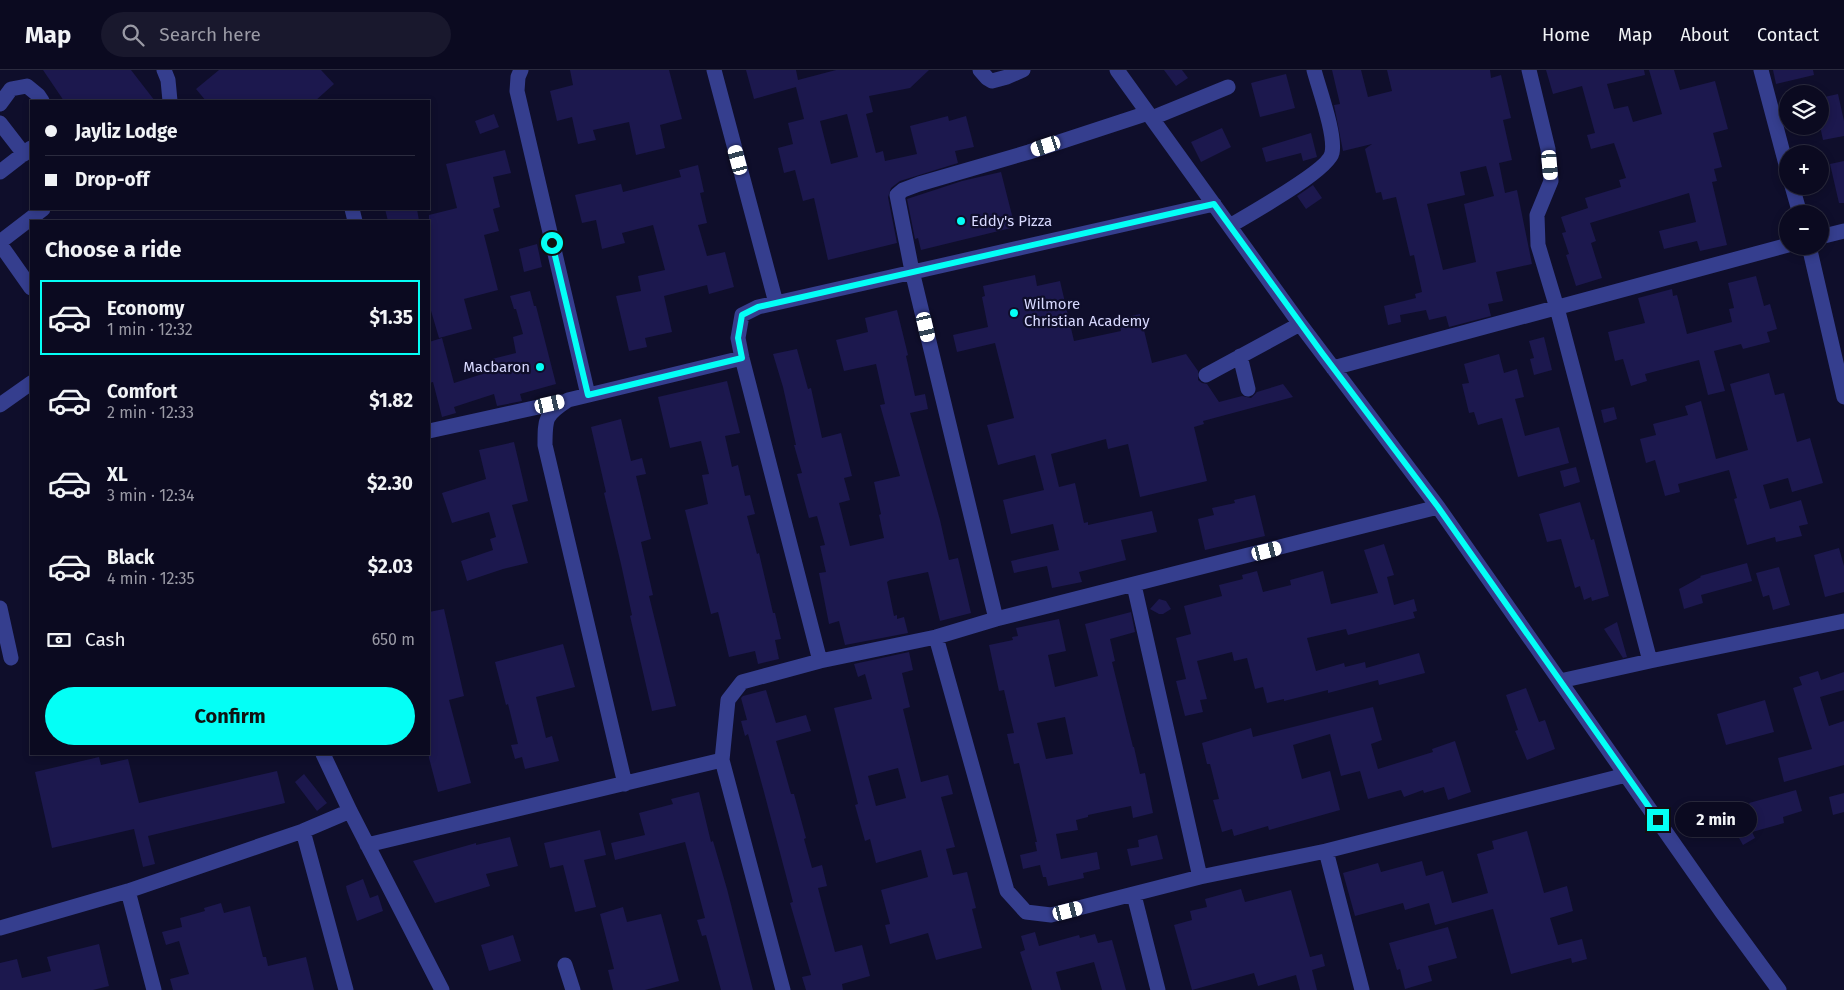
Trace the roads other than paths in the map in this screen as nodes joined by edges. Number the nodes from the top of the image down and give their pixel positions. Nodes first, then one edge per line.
1 (164, 70) edge
2 (521, 70) edge
3 (714, 70) edge
4 (980, 70) edge
5 (1023, 70) edge
6 (1117, 70) edge
7 (1314, 70) edge
8 (1529, 70) edge
9 (1761, 70) edge
10 (1228, 87) dead end
11 (41, 100) edge
12 (170, 100) edge
13 (0, 104) edge
14 (1150, 115) junction
15 (0, 123) edge
16 (1781, 145) edge
17 (28, 151) edge
18 (0, 172) edge
19 (1214, 204) junction
20 (42, 210) edge
21 (1230, 226) junction
22 (1844, 231) edge
23 (1829, 235) edge
24 (0, 243) edge
25 (1779, 248) edge
26 (1811, 255) edge
27 (912, 271) junction
28 (30, 287) edge
29 (776, 303) junction
30 (1557, 308) junction
31 (1300, 324) junction
32 (1240, 356) junction
33 (742, 358) junction
34 (1333, 368) junction
35 (1206, 375) dead end
36 (30, 384) edge
37 (1248, 389) dead end
38 (588, 395) junction
39 (1844, 397) edge
40 (568, 400) junction
41 (0, 405) edge
42 (430, 431) edge
43 (1438, 507) junction
44 (1134, 585) junction
45 (0, 608) edge
46 (996, 619) junction
47 (1844, 621) edge
48 (936, 637) junction
49 (11, 658) dead end
50 (820, 661) junction
51 (1650, 661) junction
52 (1560, 681) junction
53 (323, 755) edge
54 (722, 760) junction
55 (1626, 775) junction
56 (625, 784) junction
57 (350, 811) junction
58 (303, 831) junction
59 (367, 845) junction
60 (1326, 851) junction
61 (1200, 877) junction
62 (128, 891) junction
63 (1134, 895) junction
64 (0, 928) edge
65 (565, 965) dead end
66 (154, 990) edge
67 (346, 990) edge
68 (442, 990) edge
69 (573, 990) edge
70 (783, 990) edge
71 (1158, 990) edge
72 (1362, 990) edge
73 (1779, 990) edge

1 - 12 street
2 - 38 street
3 - 29 street
4 - 5 street
6 - 14 street
7 - 21 street
8 - 30 street
9 - 16 street
10 - 14 street
11 - 13 street
14 - 19 street
14 - 27 street
15 - 17 street
17 - 18 street
19 - 21 street
19 - 27 street
20 - 24 street
21 - 31 street
22 - 23 street
24 - 28 street
25 - 30 street
26 - 39 street
27 - 29 street
27 - 46 street
29 - 33 street
30 - 34 street
30 - 51 street
31 - 32 street
31 - 34 street
32 - 35 street
32 - 37 street
33 - 38 street
33 - 50 street
34 - 43 street
36 - 41 street
38 - 40 street
40 - 42 street
40 - 56 street
43 - 44 street
43 - 52 street
44 - 46 street
44 - 61 street
45 - 49 street
46 - 48 street
47 - 51 street
48 - 50 street
48 - 63 street
50 - 54 street
51 - 52 street
52 - 55 street
53 - 57 street
54 - 56 street
54 - 70 street
55 - 60 street
55 - 73 street
56 - 59 street
57 - 58 street
57 - 59 street
58 - 62 street
58 - 67 street
59 - 68 street
60 - 61 street
60 - 72 street
61 - 63 street
62 - 64 street
62 - 66 street
63 - 71 street
65 - 69 street

